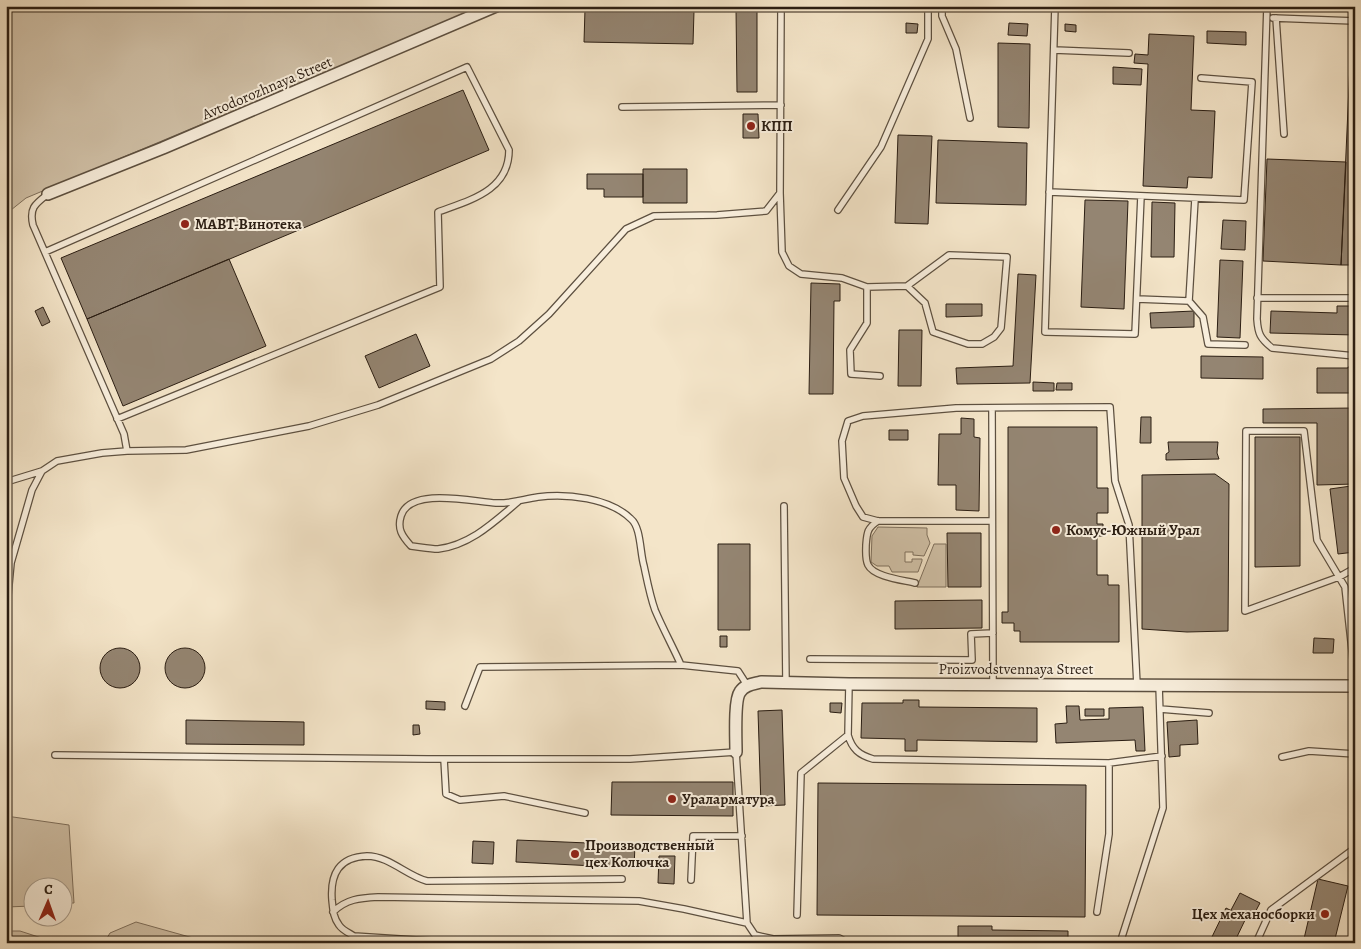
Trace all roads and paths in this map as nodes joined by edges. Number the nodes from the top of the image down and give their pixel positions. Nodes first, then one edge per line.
1 (496, 6) edge
2 (781, 6) edge
3 (928, 6) edge
4 (942, 6) edge
5 (1055, 6) edge
6 (1267, 6) edge
7 (1268, 18) junction
8 (1276, 18) junction
9 (1355, 21) edge
10 (1054, 50) junction
11 (1129, 53) dead end
12 (1201, 78) dead end
13 (622, 106) dead end
14 (781, 106) junction
15 (970, 118) dead end
16 (1284, 134) dead end
17 (1049, 192) junction
18 (780, 193) junction
19 (48, 194) joint
20 (1141, 196) junction
21 (1195, 199) junction
22 (838, 210) dead end
23 (46, 252) junction
24 (907, 286) junction
25 (867, 287) junction
26 (1257, 298) junction
27 (1355, 298) edge
28 (1137, 299) junction
29 (1189, 301) junction
30 (1245, 345) dead end
31 (1355, 356) edge
32 (880, 376) dead end
33 (992, 408) junction
34 (116, 419) junction
35 (127, 451) junction
36 (42, 471) junction
37 (6, 482) edge
38 (518, 501) junction
39 (784, 506) dead end
40 (878, 521) junction
41 (992, 521) junction
42 (1355, 568) edge
43 (1339, 577) junction
44 (915, 583) dead end
45 (6, 616) edge
46 (993, 633) junction
47 (810, 659) dead end
48 (681, 665) junction
49 (786, 682) junction
50 (849, 684) junction
51 (993, 684) junction
52 (747, 685) junction
53 (1137, 685) junction
54 (1159, 685) junction
55 (1354, 686) edge
56 (465, 706) dead end
57 (1160, 709) junction
58 (1209, 713) dead end
59 (848, 735) junction
60 (736, 752) junction
61 (1355, 754) edge
62 (55, 755) dead end
63 (1162, 756) junction
64 (1282, 757) dead end
65 (444, 759) junction
66 (1109, 763) junction
67 (585, 813) dead end
68 (742, 836) junction
69 (1355, 848) edge
70 (622, 879) dead end
71 (691, 880) dead end
72 (333, 912) junction
73 (1097, 912) dead end
74 (797, 915) dead end
75 (748, 923) junction
76 (462, 943) edge
77 (848, 943) edge
78 (1120, 943) edge
79 (1256, 943) edge

1 - 19 street, Avtodorozhnaya Street
2 - 14 lane
3 - 22 lane
4 - 15 lane
5 - 10 lane
6 - 7 lane
7 - 8 lane
7 - 26 lane
8 - 9 lane
8 - 16 lane
10 - 11 lane
10 - 17 lane
12 - 21 lane
13 - 14 lane
14 - 18 lane
17 - 20 lane
17 - 28 lane
18 - 25 lane
18 - 35 lane
19 - 23 lane
20 - 21 lane
20 - 28 lane
21 - 29 lane
23 - 34 lane
23 - 34 lane
24 - 24 lane
24 - 25 lane
25 - 32 lane
26 - 27 lane
26 - 31 lane
28 - 29 lane
29 - 30 lane
33 - 40 lane
33 - 41 lane
33 - 53 lane
34 - 35 lane
35 - 36 lane
36 - 37 lane
36 - 45 lane
38 - 38 lane
38 - 48 lane
39 - 49 lane
40 - 41 lane
40 - 44 lane
41 - 46 lane
42 - 43 lane
43 - 43 lane
43 - 55 lane
46 - 47 lane
46 - 51 lane
48 - 52 lane
48 - 56 lane
49 - 50 street, Proizvodstvennaya Street
49 - 52 street, Proizvodstvennaya Street
50 - 51 street, Proizvodstvennaya Street
50 - 59 lane
51 - 53 street, Proizvodstvennaya Street
52 - 60 street
53 - 54 street, Proizvodstvennaya Street
54 - 55 street, Proizvodstvennaya Street
54 - 57 lane
57 - 58 lane
57 - 63 lane
59 - 66 lane
59 - 74 lane
60 - 65 lane
60 - 68 lane
61 - 64 lane
62 - 65 lane
63 - 66 lane
63 - 78 lane
65 - 67 lane
66 - 73 lane
68 - 71 lane
68 - 75 lane
69 - 79 lane
70 - 72 lane
72 - 75 lane
72 - 76 lane
75 - 77 lane

